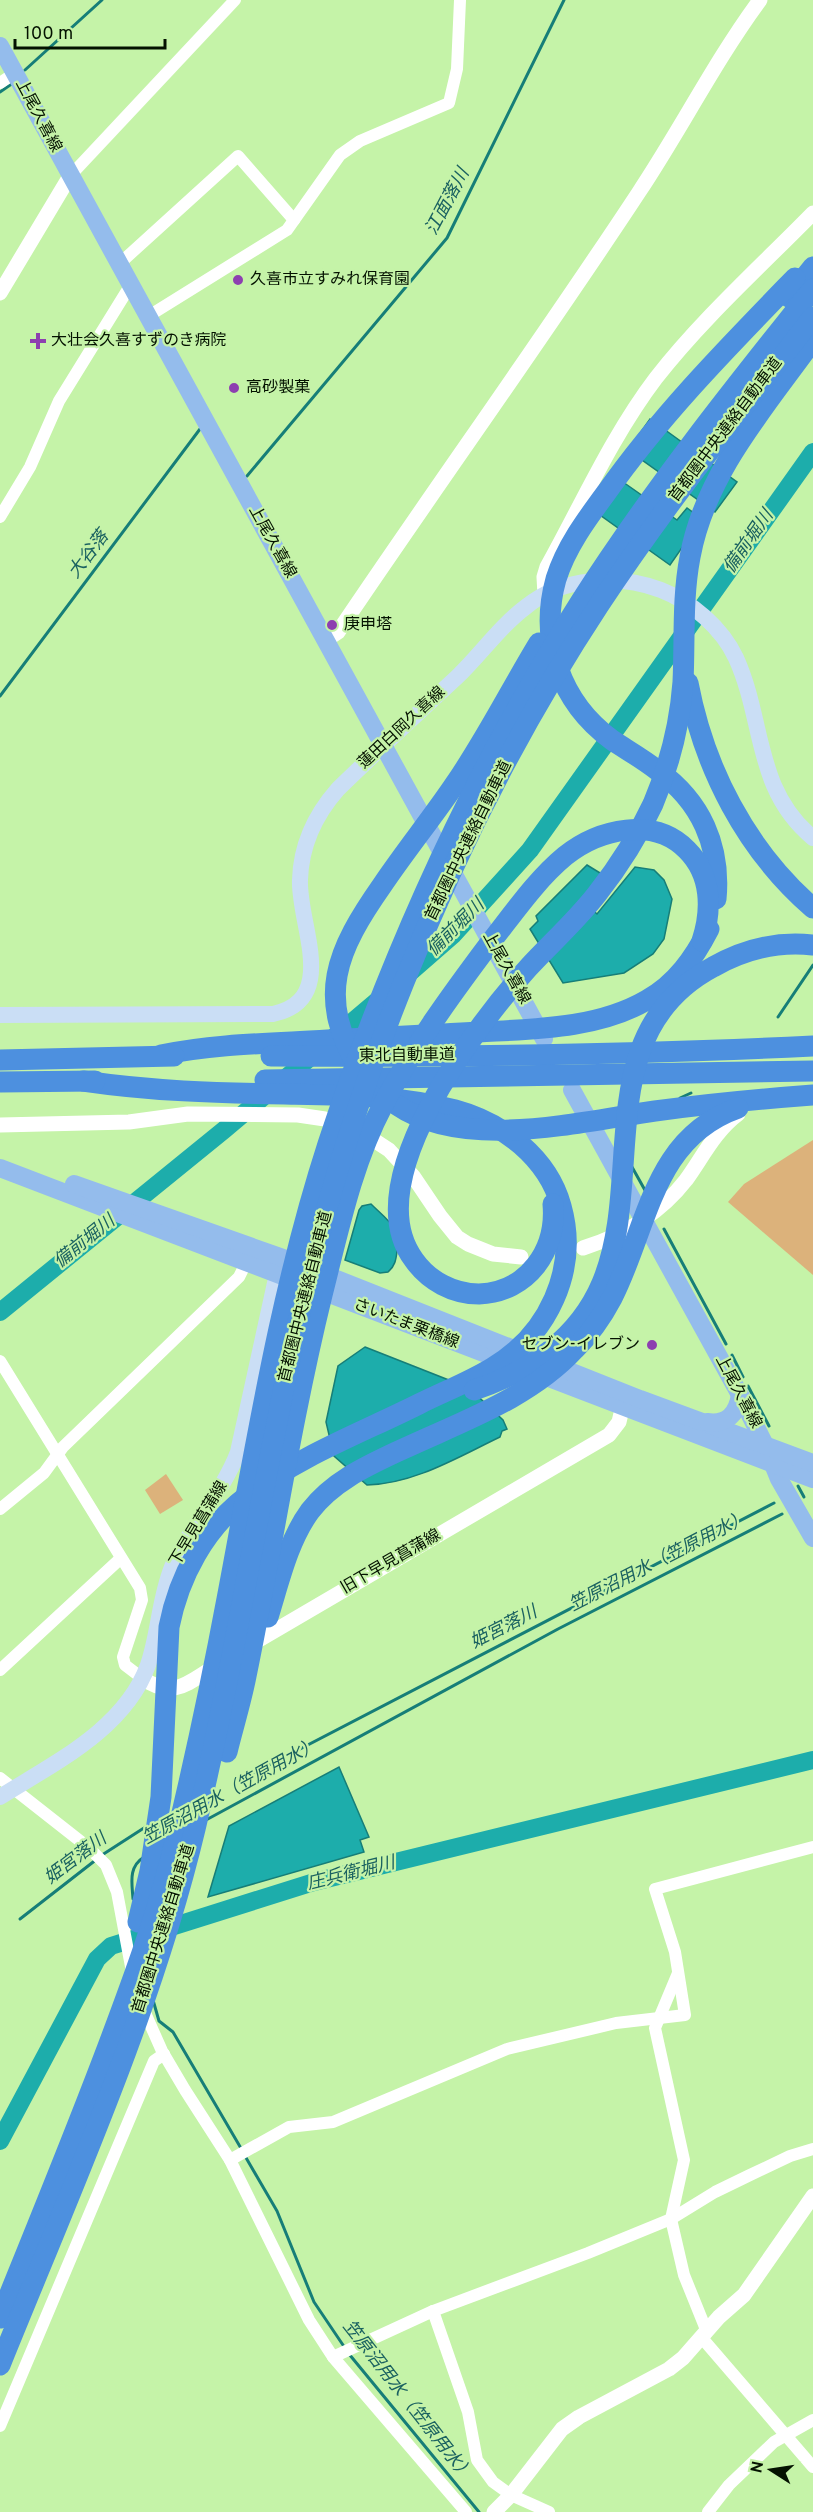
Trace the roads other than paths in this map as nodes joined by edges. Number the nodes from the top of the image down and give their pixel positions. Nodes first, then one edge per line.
1 (235, 0) edge
2 (460, 0) edge
3 (756, 2) edge
4 (0, 46) edge
5 (7, 78) edge
6 (70, 176) junction
7 (813, 213) edge
8 (294, 220) junction
9 (813, 259) edge
10 (118, 265) junction
11 (813, 267) edge
12 (130, 286) junction
13 (813, 289) edge
14 (0, 293) edge
15 (147, 317) junction
16 (813, 317) edge
17 (813, 340) edge
18 (0, 517) edge
19 (545, 595) junction
20 (326, 640) junction
21 (684, 655) junction
22 (385, 746) junction
23 (813, 838) edge
24 (813, 908) edge
25 (702, 941) junction
26 (813, 945) edge
27 (0, 1015) edge
28 (544, 1038) dead end
29 (813, 1046) edge
30 (258, 1049) junction
31 (0, 1060) edge
32 (813, 1071) edge
33 (0, 1082) edge
34 (216, 1086) junction
35 (572, 1090) dead end
36 (813, 1095) edge
37 (769, 1099) junction
38 (813, 1100) edge
39 (0, 1125) edge
40 (0, 1156) edge
41 (539, 1164) junction
42 (0, 1168) edge
43 (105, 1201) junction
44 (150, 1217) junction
45 (644, 1221) junction
46 (583, 1248) dead end
47 (520, 1257) dead end
48 (247, 1261) junction
49 (283, 1266) junction
50 (0, 1361) edge
51 (740, 1395) junction
52 (623, 1405) junction
53 (391, 1418) junction
54 (702, 1422) junction
55 (57, 1454) junction
56 (770, 1455) junction
57 (813, 1463) edge
58 (813, 1479) edge
59 (0, 1509) edge
60 (813, 1538) edge
61 (120, 1559) junction
62 (0, 1670) edge
63 (142, 1678) junction
64 (246, 1679) junction
65 (4, 1788) edge
66 (813, 1847) edge
67 (678, 1972) junction
68 (658, 2019) junction
69 (164, 2054) junction
70 (82, 2116) junction
71 (813, 2150) edge
72 (84, 2156) junction
73 (230, 2160) junction
74 (813, 2196) edge
75 (671, 2219) junction
76 (433, 2311) junction
77 (0, 2318) edge
78 (704, 2335) junction
79 (333, 2357) junction
80 (0, 2365) edge
81 (813, 2420) edge
82 (0, 2426) edge
83 (786, 2435) junction
84 (813, 2467) edge
85 (511, 2495) junction
86 (466, 2512) edge
87 (494, 2512) edge
88 (549, 2512) edge
89 (708, 2512) edge

1 - 6 street
2 - 8 street
3 - 20 street
4 - 5 main road, 上尾久喜線
5 - 6 main road, 上尾久喜線
6 - 10 main road, 上尾久喜線
6 - 14 street
7 - 19 street
8 - 10 street
8 - 15 street
9 - 25 highway
10 - 12 main road, 上尾久喜線
11 - 37 highway
12 - 15 main road, 上尾久喜線
12 - 18 street
13 - 70 highway, 首都圏中央連絡自動車道
15 - 20 main road, 上尾久喜線
16 - 72 highway, 首都圏中央連絡自動車道
17 - 21 highway
19 - 22 main road, 蓮田白岡久喜線
19 - 23 main road, 蓮田白岡久喜線
20 - 22 main road, 上尾久喜線
21 - 24 highway
21 - 41 highway
22 - 27 main road, 蓮田白岡久喜線
22 - 28 main road, 上尾久喜線
25 - 30 highway
25 - 64 highway
26 - 53 highway
29 - 30 highway, 東北自動車道
30 - 31 highway
32 - 34 highway, 東北自動車道
33 - 34 highway, 東北自動車道
34 - 41 highway
35 - 45 main road, 上尾久喜線
36 - 37 highway
37 - 64 highway
38 - 45 street
39 - 47 street
40 - 43 main road, さいたま栗橋線
41 - 53 highway
42 - 43 main road, さいたま栗橋線
43 - 44 main road, さいたま栗橋線
44 - 48 main road, さいたま栗橋線
44 - 49 main road, さいたま栗橋線
45 - 46 street
45 - 51 main road, 上尾久喜線
48 - 49 main road, さいたま栗橋線
48 - 55 street
49 - 52 main road, さいたま栗橋線
49 - 54 main road, さいたま栗橋線
49 - 63 main road, 下早見菖蒲線
50 - 55 street
51 - 54 main road
51 - 56 main road, 上尾久喜線
52 - 56 main road, さいたま栗橋線
52 - 63 street, 旧下早見菖蒲線
53 - 70 highway
54 - 56 main road, さいたま栗橋線
55 - 59 street
55 - 61 street
56 - 57 main road, さいたま栗橋線
56 - 58 main road, さいたま栗橋線
56 - 60 main road, 上尾久喜線
61 - 62 street
61 - 63 street
63 - 65 main road, 下早見菖蒲線
64 - 72 highway
65 - 69 street
66 - 67 street
67 - 68 street
67 - 68 street
68 - 73 street
68 - 75 street
69 - 73 street
69 - 82 street
70 - 77 highway, 首都圏中央連絡自動車道
71 - 75 street
72 - 80 highway, 首都圏中央連絡自動車道
73 - 79 street
74 - 78 street
75 - 76 street
75 - 78 street
76 - 79 street
76 - 85 street
78 - 83 street
78 - 85 street
79 - 86 street
81 - 83 street
83 - 84 street
83 - 89 street
85 - 87 street
85 - 88 street

